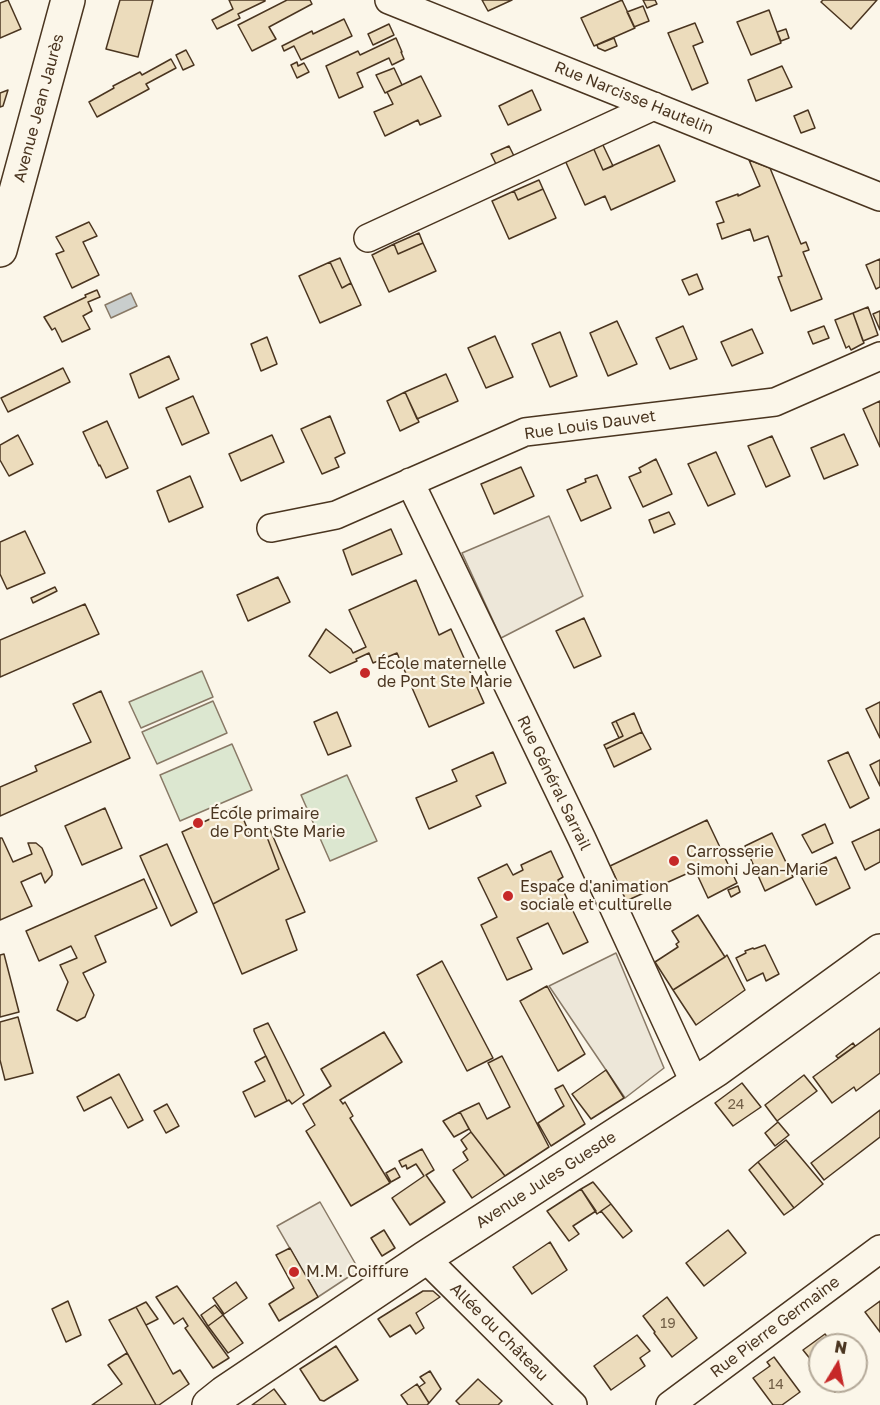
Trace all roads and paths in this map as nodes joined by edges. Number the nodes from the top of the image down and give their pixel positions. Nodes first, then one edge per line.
1 (68, 0) edge
2 (389, 0) edge
3 (654, 106) junction
4 (880, 197) edge
5 (368, 238) dead end
6 (0, 250) edge
7 (880, 356) edge
8 (411, 482) junction
9 (271, 528) dead end
10 (880, 951) edge
11 (695, 1084) junction
12 (880, 1249) edge
13 (425, 1258) junction
14 (209, 1405) edge
15 (573, 1405) edge
16 (670, 1405) edge

1 - 6 main road, Avenue Jean Jaurès
2 - 3 street, Rue Narcisse Hautelin
3 - 4 street, Rue Narcisse Hautelin
3 - 5 street
7 - 8 street, Rue Louis Dauvet
8 - 9 street, Rue Louis Dauvet
8 - 11 street, Rue Général Sarrail
10 - 11 main road, Avenue Jules Guesde
11 - 13 main road, Avenue Jules Guesde
12 - 16 street, Rue Pierre Germaine
13 - 14 main road, Avenue Jules Guesde
13 - 15 street, Allée du Château

